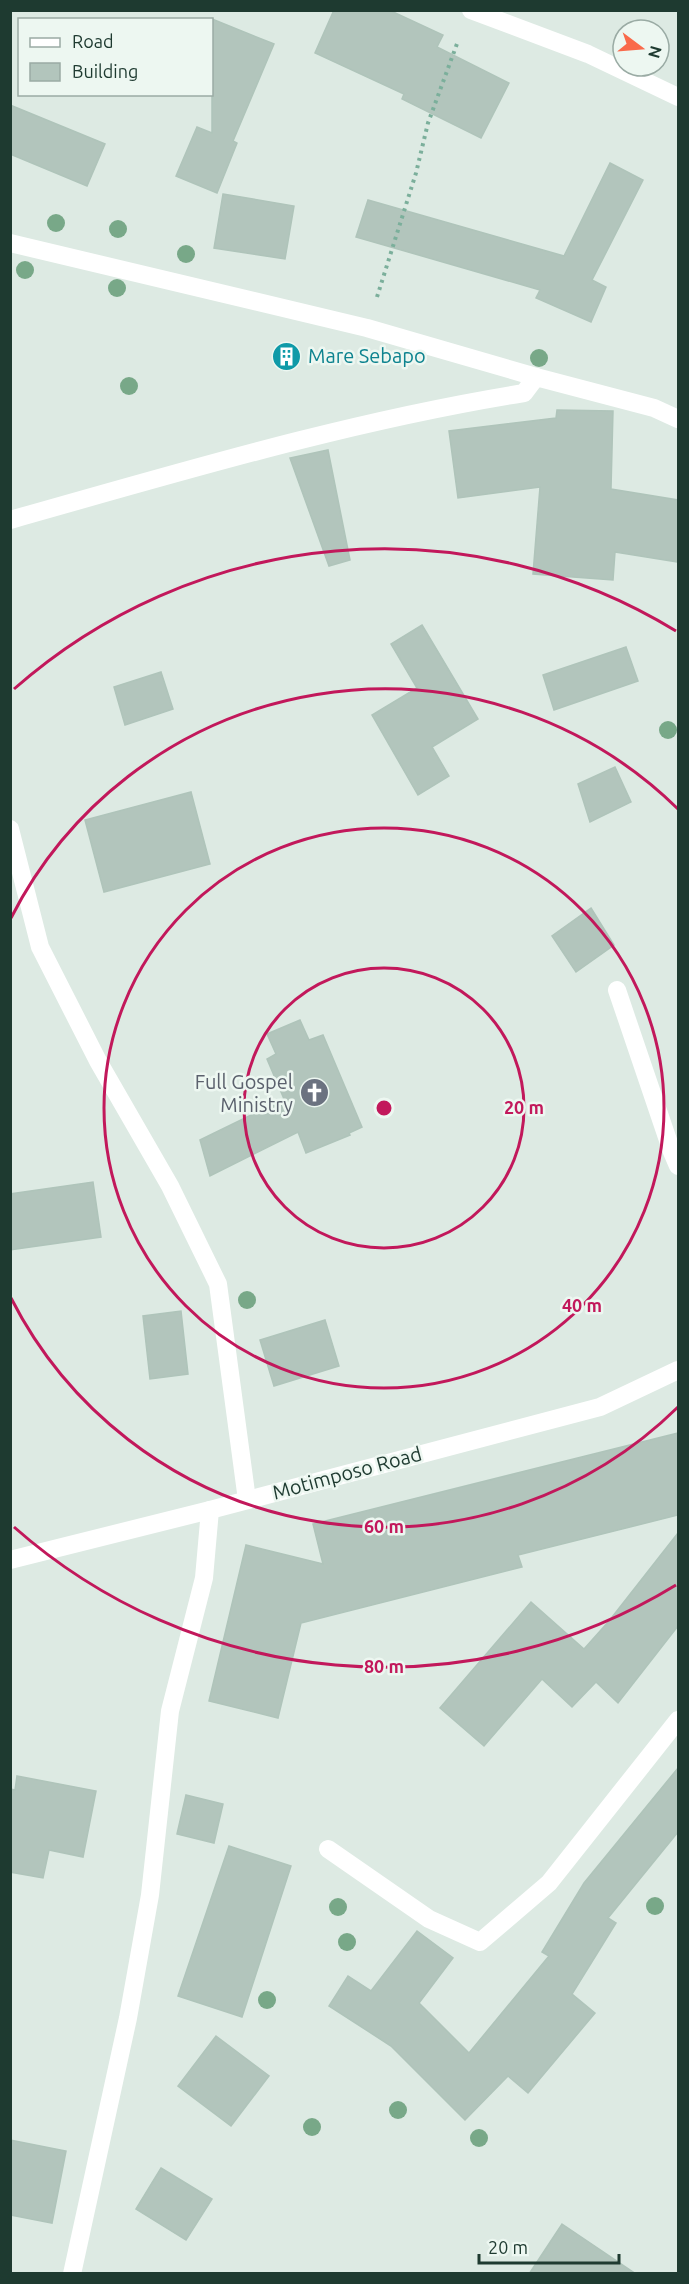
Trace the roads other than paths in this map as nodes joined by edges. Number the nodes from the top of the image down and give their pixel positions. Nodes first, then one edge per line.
1 (472, 11) edge
2 (678, 97) edge
3 (10, 243) edge
4 (536, 377) junction
5 (678, 419) edge
6 (10, 520) edge
7 (10, 829) edge
8 (617, 990) dead end
9 (678, 1166) edge
10 (678, 1370) edge
11 (247, 1500) junction
12 (210, 1510) junction
13 (10, 1560) edge
14 (678, 1720) edge
15 (328, 1849) dead end
16 (72, 2274) edge

1 - 2 street
3 - 4 street
4 - 5 street
4 - 6 street
7 - 11 street
8 - 9 street
10 - 11 street, Motimposo Road
11 - 12 street, Motimposo Road
12 - 13 street, Motimposo Road
12 - 16 street
14 - 15 street

